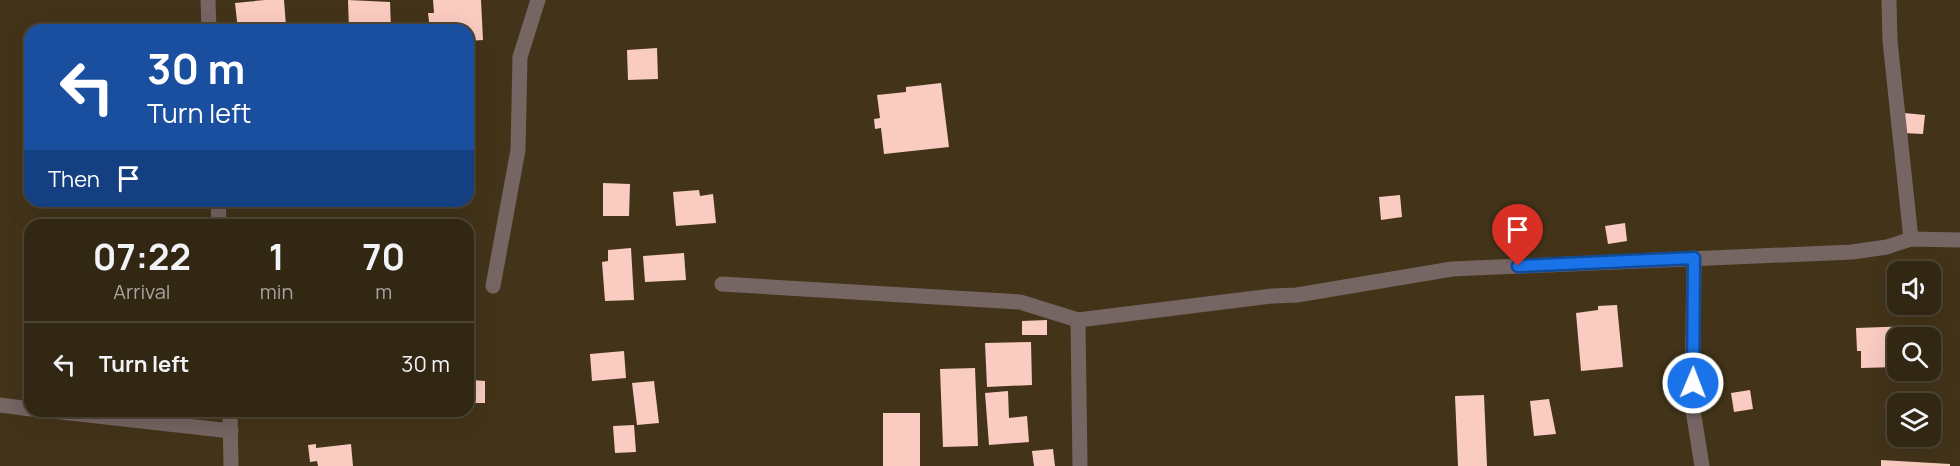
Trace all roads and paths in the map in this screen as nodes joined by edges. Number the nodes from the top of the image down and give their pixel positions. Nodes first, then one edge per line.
1 (208, 0) edge
2 (538, 0) edge
3 (1889, 0) edge
4 (209, 24) edge
5 (1911, 240) junction
6 (1960, 240) edge
7 (1694, 258) junction
8 (722, 284) dead end
9 (493, 286) dead end
10 (1078, 320) junction
11 (0, 405) edge
12 (24, 408) edge
13 (106, 417) edge
14 (230, 417) edge
15 (231, 431) junction
16 (231, 466) edge
17 (1080, 466) edge
18 (1702, 466) edge

1 - 4 street
2 - 9 street
3 - 5 street
5 - 6 street
5 - 7 street
7 - 10 street
7 - 18 street
8 - 10 street
10 - 17 street
11 - 12 street
13 - 15 street
14 - 15 street
15 - 16 street

